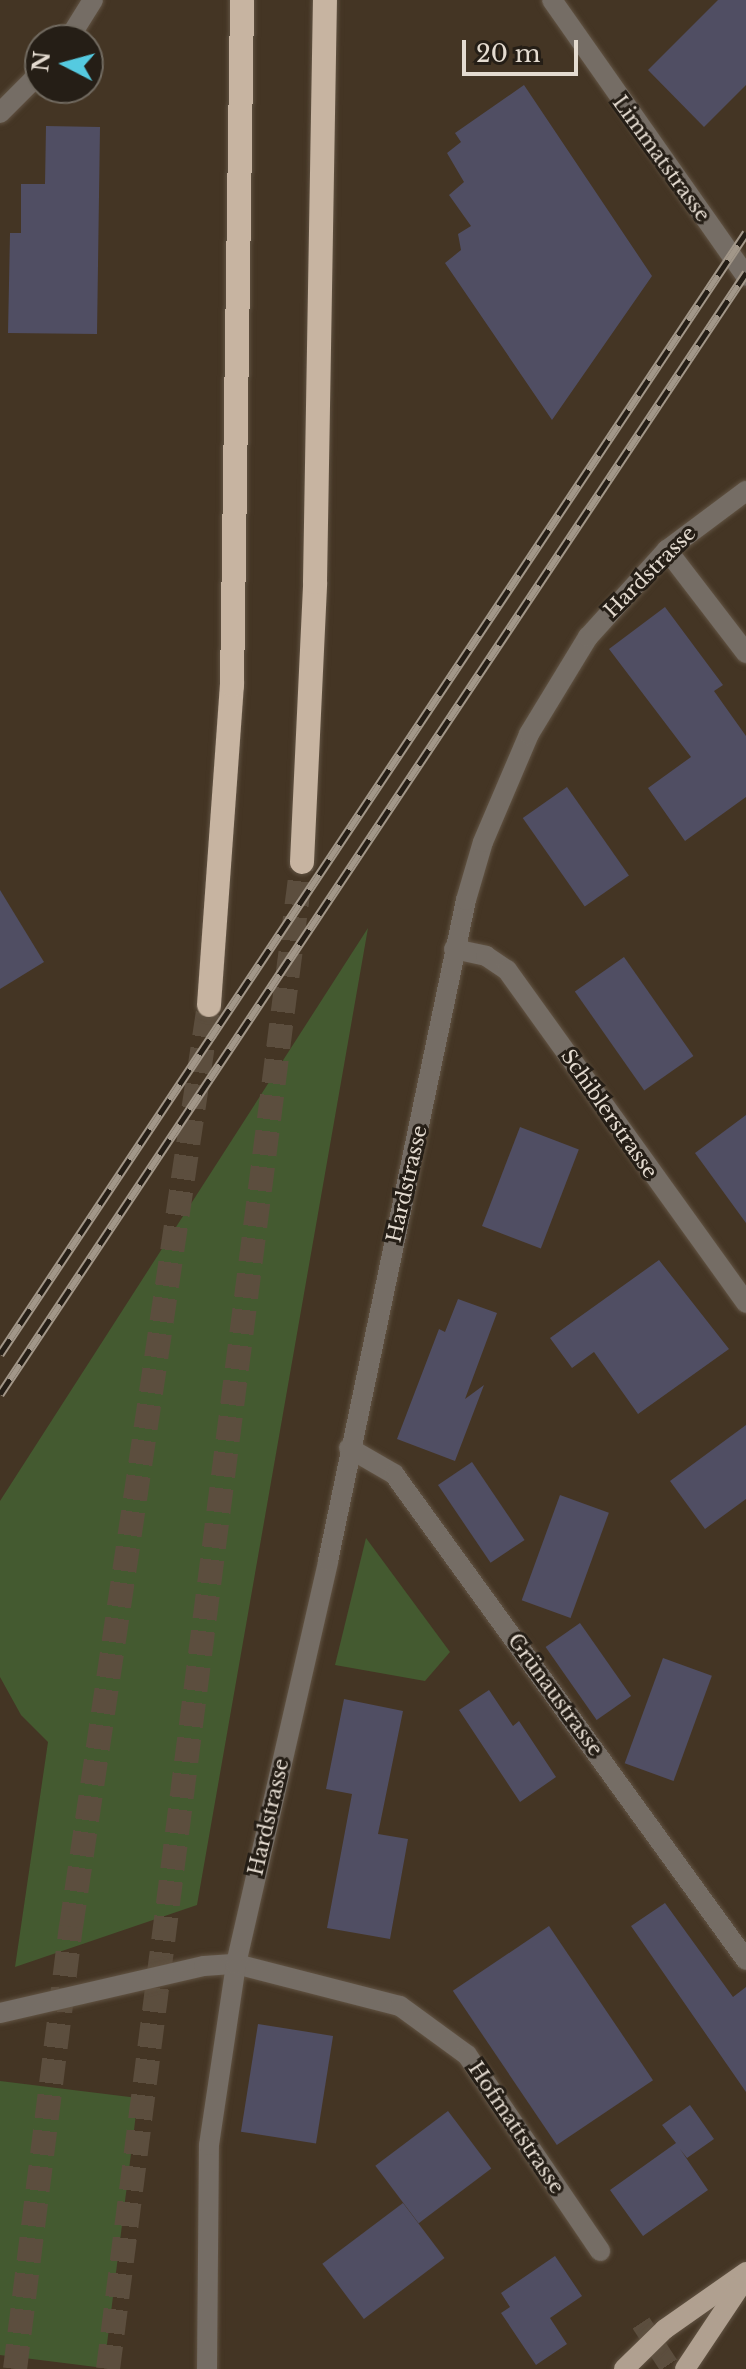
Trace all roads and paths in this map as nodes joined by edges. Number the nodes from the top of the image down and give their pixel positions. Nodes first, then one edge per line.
1 (93, 0) edge
2 (242, 0) edge
3 (325, 0) edge
4 (552, 0) edge
5 (78, 24) edge
6 (24, 89) edge
7 (0, 113) edge
8 (746, 276) edge
9 (746, 491) edge
10 (667, 550) junction
11 (746, 653) edge
12 (302, 862) tunnel mouth
13 (454, 949) junction
14 (209, 1005) tunnel mouth
15 (746, 1303) edge
16 (349, 1448) junction
17 (746, 1960) edge
18 (236, 1964) junction
19 (0, 2013) edge
20 (600, 2251) dead end
21 (746, 2275) edge
22 (207, 2369) edge
23 (624, 2369) edge
24 (685, 2369) edge

1 - 5 street
2 - 14 highway
3 - 12 highway
4 - 8 street, Limmatstrasse
6 - 7 street
9 - 10 street, Hardstrasse
10 - 11 street
10 - 13 street, Hardstrasse
13 - 15 street, Schiblerstrasse
13 - 16 street, Hardstrasse
16 - 17 street, Grünaustrasse
16 - 18 street, Hardstrasse
18 - 19 street, Hofmattstrasse
18 - 20 street, Hofmattstrasse
18 - 22 street
21 - 23 main road
21 - 24 main road

